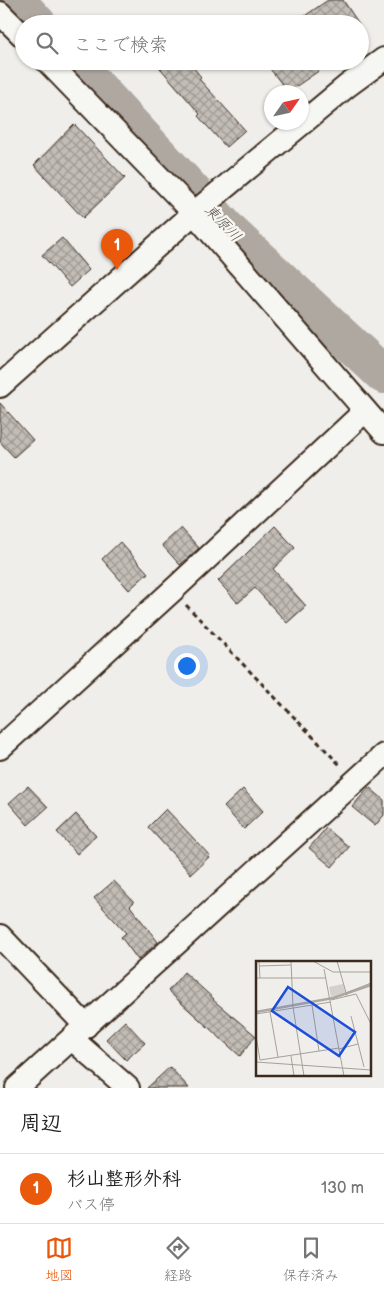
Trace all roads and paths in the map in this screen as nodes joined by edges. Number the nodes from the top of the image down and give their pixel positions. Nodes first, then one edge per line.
1 (0, 13) edge
2 (15, 28) edge
3 (384, 59) edge
4 (56, 70) edge
5 (369, 70) edge
6 (369, 70) edge
7 (194, 213) junction
8 (0, 386) edge
9 (365, 411) junction
10 (384, 432) edge
11 (172, 591) junction
12 (0, 748) edge
13 (384, 755) edge
14 (356, 781) junction
15 (0, 936) edge
16 (79, 1032) junction
17 (17, 1088) edge
18 (128, 1088) edge

1 - 2 street
3 - 5 street
4 - 7 street
6 - 7 street
7 - 8 street
7 - 9 street
9 - 10 street
9 - 11 street
11 - 12 street
11 - 14 path
13 - 14 street
14 - 16 street
15 - 16 street
16 - 17 street
16 - 18 street

